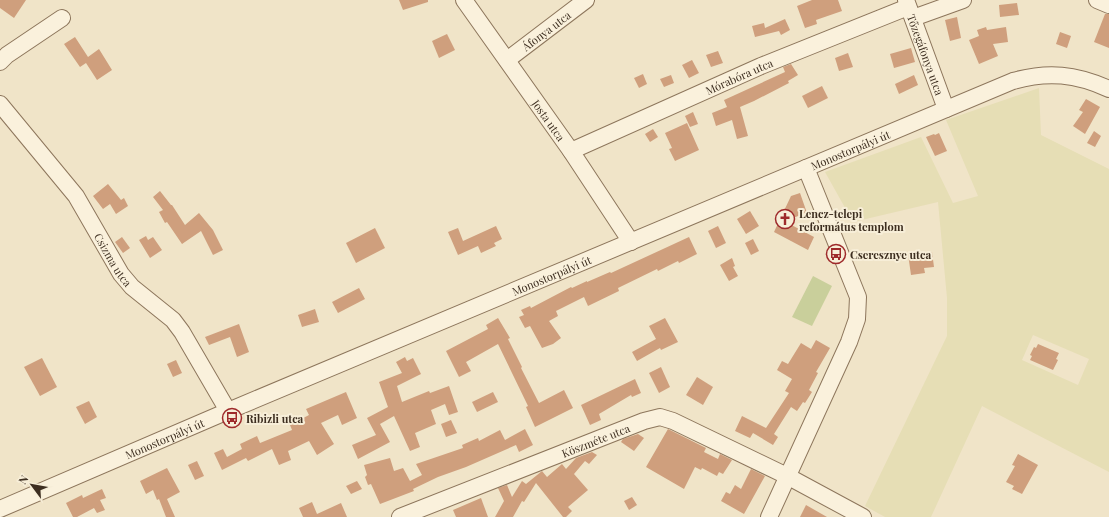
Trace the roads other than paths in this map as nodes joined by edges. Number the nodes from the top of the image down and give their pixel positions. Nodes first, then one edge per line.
1 (464, 0) edge
2 (586, 0) edge
3 (963, 0) edge
4 (1097, 0) edge
5 (1109, 4) edge
6 (909, 8) edge
7 (62, 18) dead end
8 (507, 60) junction
9 (0, 62) edge
10 (1109, 89) edge
11 (0, 104) edge
12 (946, 109) junction
13 (571, 151) junction
14 (806, 168) junction
15 (631, 242) junction
16 (228, 411) junction
17 (787, 476) junction
18 (0, 509) edge
19 (436, 510) edge
20 (400, 517) edge
21 (768, 517) edge
22 (863, 517) edge

1 - 8 street, Josta utca
2 - 8 street, Áfonya utca
3 - 6 street, Mórabóra utca
4 - 5 street
6 - 12 street, Tőzegáfonya utca
6 - 13 street, Mórabóra utca
7 - 9 street
8 - 13 street, Josta utca
10 - 12 street, Monostorpályi út
11 - 16 street, Csizma utca
12 - 14 street, Monostorpályi út
13 - 15 street, Josta utca
14 - 15 street, Monostorpályi út
14 - 17 street
15 - 16 street, Monostorpályi út
16 - 18 street, Monostorpályi út
17 - 19 street, Köszméte utca
17 - 21 street
17 - 22 street, Köszméte utca
19 - 20 street, Köszméte utca

